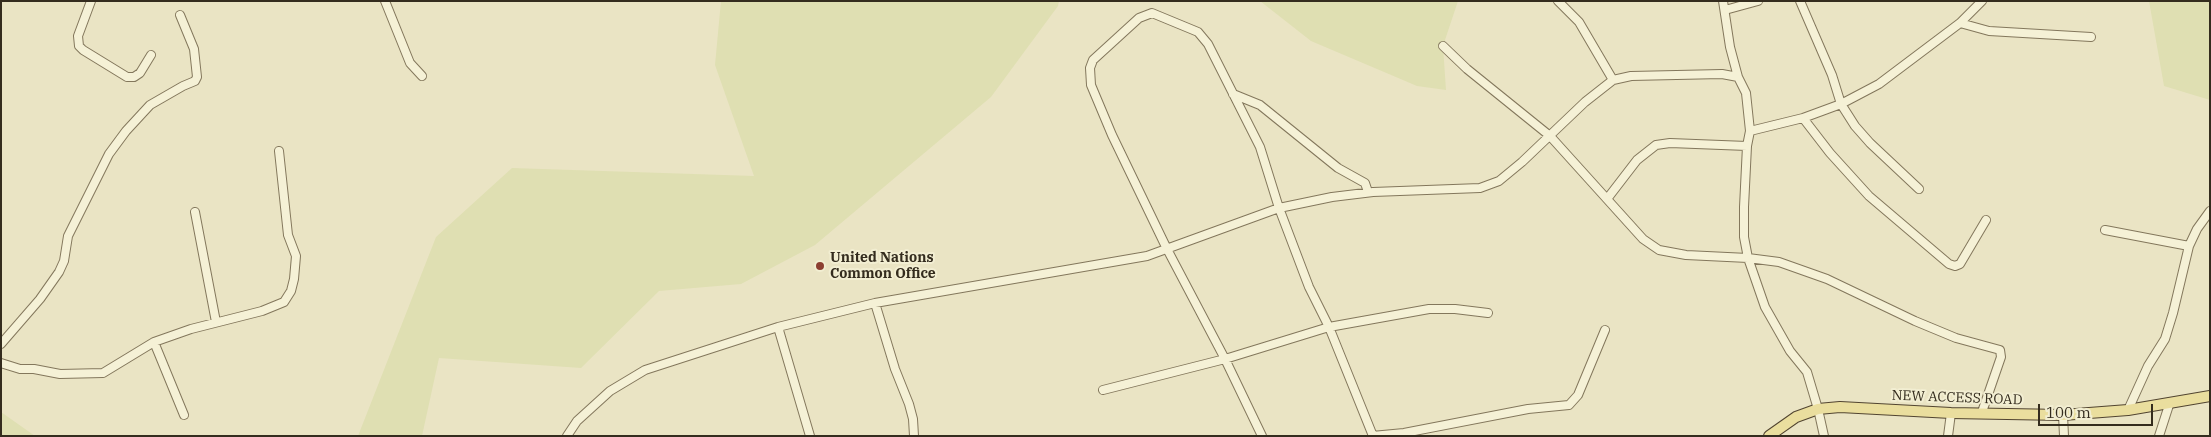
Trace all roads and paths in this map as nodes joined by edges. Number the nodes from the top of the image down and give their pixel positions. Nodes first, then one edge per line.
1 (91, 1) edge
2 (385, 1) edge
3 (1558, 1) edge
4 (1723, 1) edge
5 (1758, 1) edge
6 (1800, 1) edge
7 (1982, 1) edge
8 (1725, 10) junction
9 (180, 15) dead end
10 (1960, 23) junction
11 (2091, 37) dead end
12 (1443, 46) dead end
13 (151, 55) dead end
14 (422, 76) dead end
15 (1738, 77) junction
16 (1614, 80) junction
17 (1233, 94) junction
18 (1841, 104) junction
19 (1803, 118) junction
20 (1750, 131) junction
21 (1550, 136) junction
22 (1747, 146) junction
23 (279, 151) dead end
24 (1919, 189) dead end
25 (1368, 192) junction
26 (1607, 199) junction
27 (1279, 208) junction
28 (2210, 211) edge
29 (195, 212) dead end
30 (1986, 220) dead end
31 (2105, 230) dead end
32 (2189, 246) junction
33 (1167, 248) junction
34 (1748, 258) junction
35 (875, 303) junction
36 (1488, 313) dead end
37 (216, 322) junction
38 (1329, 327) junction
39 (778, 328) junction
40 (1605, 330) dead end
41 (154, 342) junction
42 (1, 344) edge
43 (1225, 359) junction
44 (1, 363) edge
45 (1104, 390) dead end
46 (2210, 396) edge
47 (2170, 402) junction
48 (1818, 409) junction
49 (2128, 410) junction
50 (1982, 412) junction
51 (1951, 413) junction
52 (184, 415) dead end
53 (2063, 416) junction
54 (567, 436) edge
55 (810, 436) edge
56 (914, 436) edge
57 (1262, 436) edge
58 (1372, 436) edge
59 (1770, 436) edge
60 (1824, 436) edge
61 (1948, 436) edge
62 (2064, 436) edge
63 (2159, 436) edge

1 - 13 street
2 - 14 street
3 - 16 street
4 - 8 street
5 - 8 street
6 - 18 street
7 - 10 street
8 - 15 street
9 - 42 street
10 - 11 street
10 - 18 street
12 - 21 street
15 - 16 street
15 - 20 street
16 - 21 street
17 - 25 street
17 - 27 street
17 - 33 street
18 - 19 street
18 - 24 street
19 - 20 street
19 - 30 street
20 - 22 street
21 - 25 street
21 - 26 street
22 - 26 street
22 - 34 street
23 - 37 street
25 - 27 street
26 - 34 street
27 - 33 street
27 - 38 street
28 - 32 street
29 - 37 street
31 - 32 street
32 - 49 street
33 - 35 street
33 - 43 street
34 - 48 street
34 - 50 street
35 - 39 street
35 - 56 street
36 - 38 street
37 - 41 street
38 - 43 street
38 - 58 street
39 - 54 street
39 - 55 street
40 - 58 street
41 - 44 street
41 - 52 street
43 - 45 street
43 - 57 street
46 - 47 main road, NEW ACCESS ROAD
47 - 49 main road, NEW ACCESS ROAD
47 - 63 street
48 - 51 main road, NEW ACCESS ROAD
48 - 59 main road, NEW ACCESS ROAD
48 - 60 street
49 - 53 main road, NEW ACCESS ROAD
50 - 51 main road, NEW ACCESS ROAD
50 - 53 main road, NEW ACCESS ROAD
51 - 61 street
53 - 62 street

